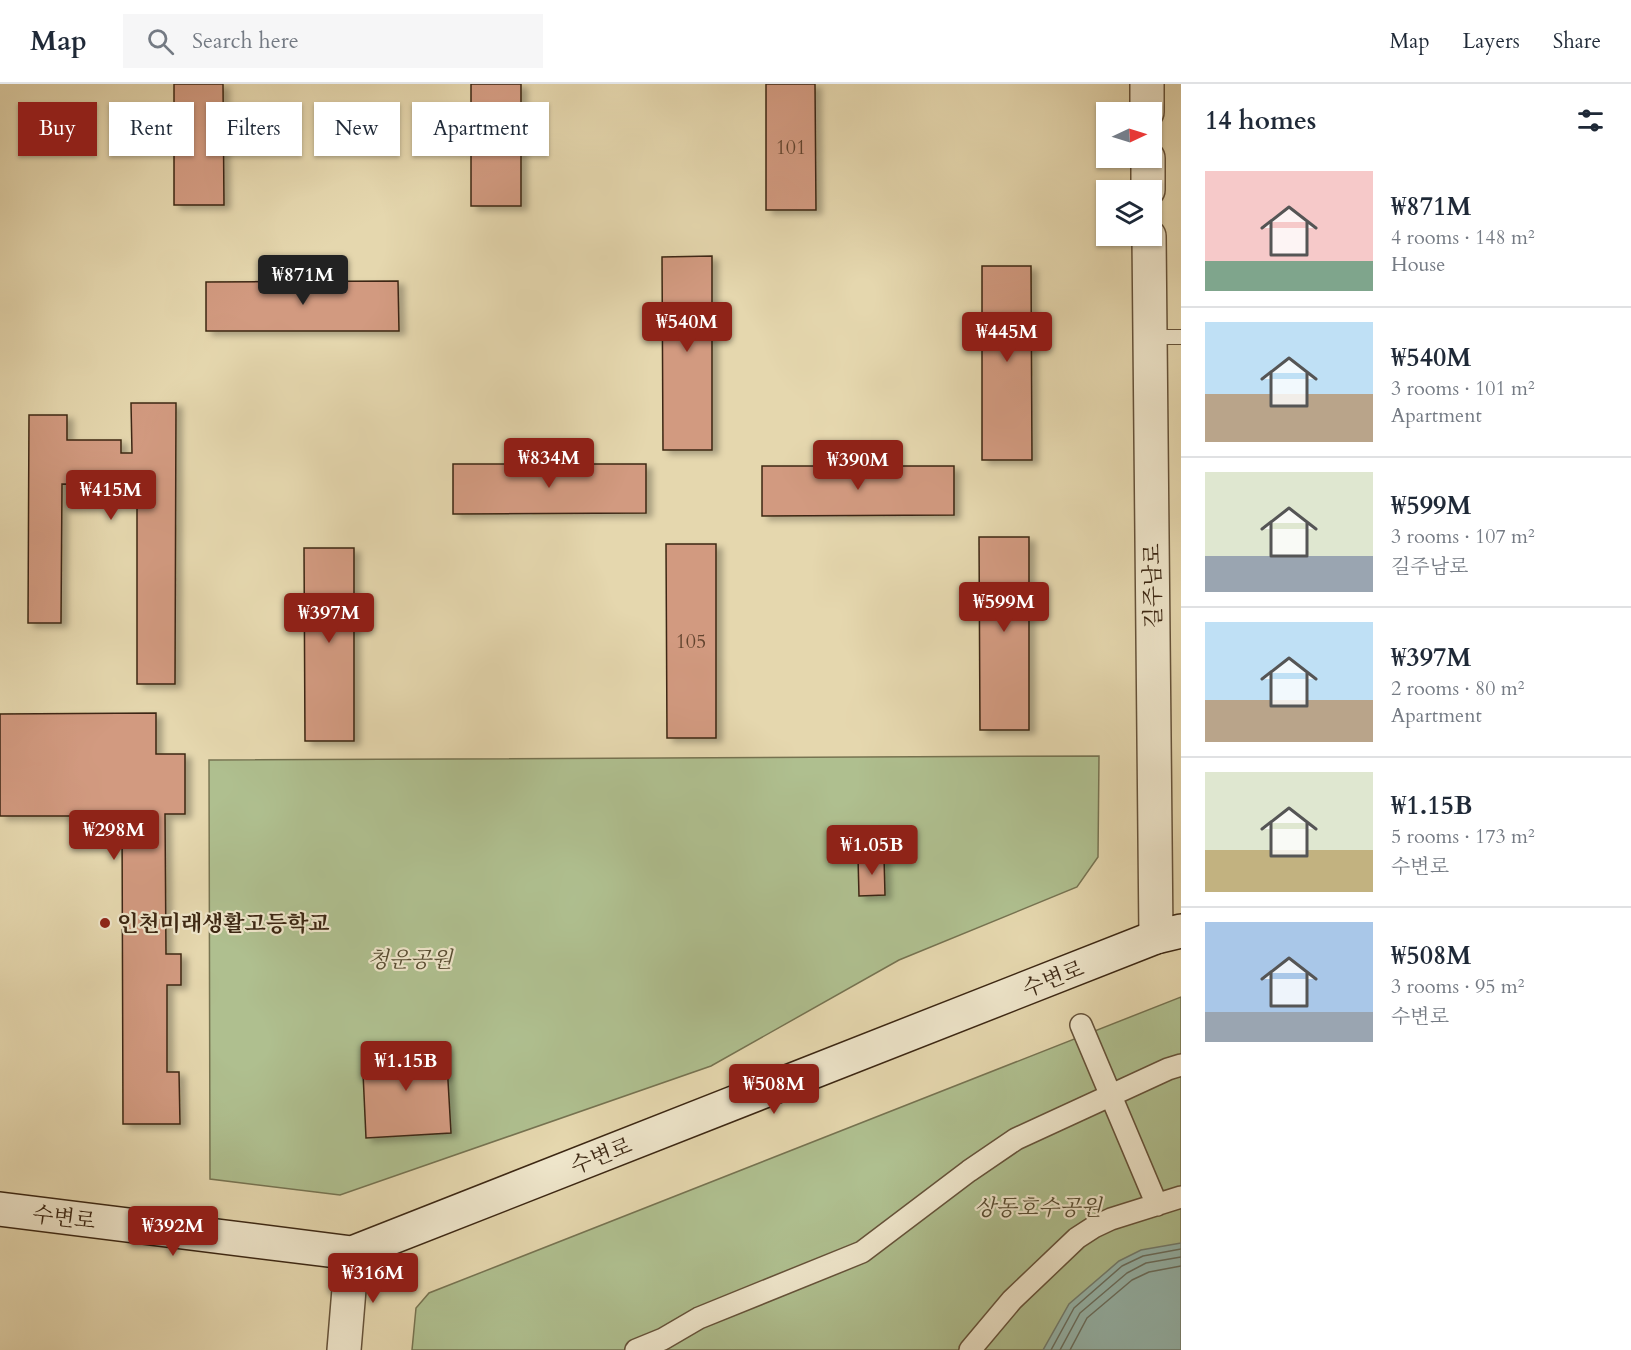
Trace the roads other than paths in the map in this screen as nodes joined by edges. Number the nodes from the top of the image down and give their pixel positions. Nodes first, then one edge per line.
1 (1147, 84) edge
2 (1147, 102) edge
3 (1151, 246) edge
4 (1165, 337) edge
5 (1168, 934) edge
6 (1081, 1025) dead end
7 (1181, 1065) edge
8 (1112, 1097) junction
9 (1181, 1197) edge
10 (1157, 1206) junction
11 (0, 1209) edge
12 (352, 1253) junction
13 (344, 1350) edge
14 (636, 1350) edge
15 (970, 1350) edge

1 - 2 main road
3 - 4 main road, 길주남로
4 - 5 main road, 길주남로
5 - 12 main road, 수변로
6 - 8 street
7 - 8 street
8 - 10 street
8 - 14 street
9 - 10 street
10 - 15 street
11 - 12 main road, 수변로
12 - 13 main road

